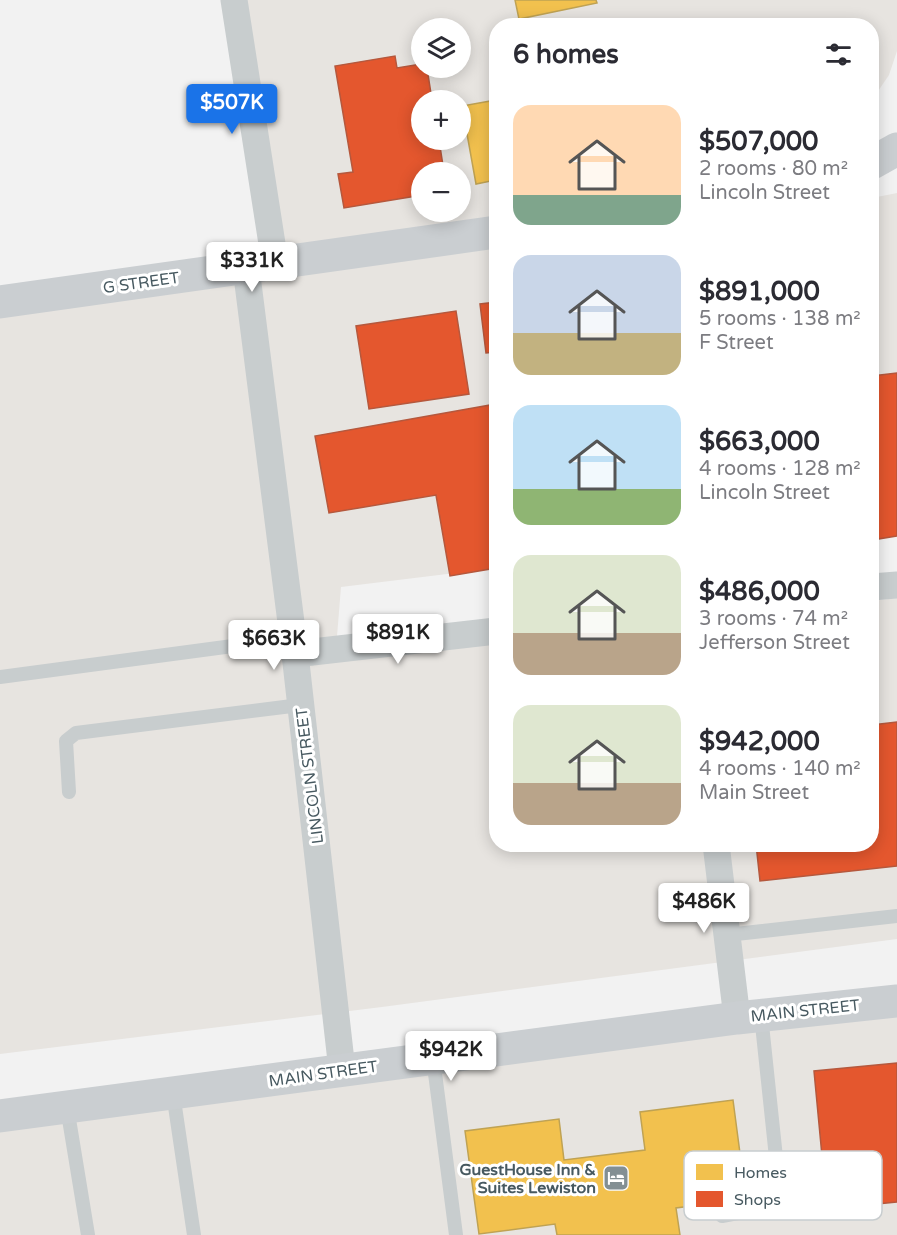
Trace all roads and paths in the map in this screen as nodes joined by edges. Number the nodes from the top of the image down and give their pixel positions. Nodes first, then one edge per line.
1 (234, 0) edge
2 (897, 149) edge
3 (879, 160) edge
4 (897, 174) edge
5 (879, 177) edge
6 (489, 233) edge
7 (260, 265) junction
8 (0, 302) edge
9 (897, 585) edge
10 (879, 586) edge
11 (489, 632) edge
12 (294, 646) junction
13 (0, 677) edge
14 (300, 705) junction
15 (69, 792) dead end
16 (717, 852) edge
17 (897, 916) edge
18 (727, 934) junction
19 (897, 1001) edge
20 (749, 1016) junction
21 (433, 1058) junction
22 (342, 1070) junction
23 (173, 1093) junction
24 (67, 1107) junction
25 (0, 1116) edge
26 (772, 1151) edge
27 (87, 1235) edge
28 (194, 1235) edge
29 (456, 1235) edge

1 - 7 street, LINCOLN STREET
2 - 3 main road
4 - 5 main road
6 - 7 main road, G STREET
7 - 8 main road, G STREET
7 - 12 street, LINCOLN STREET
9 - 10 street
11 - 12 street
12 - 13 lane
12 - 14 street, LINCOLN STREET
14 - 15 lane
14 - 22 street, LINCOLN STREET
16 - 18 street
17 - 18 lane
18 - 20 street
19 - 20 main road, MAIN STREET
20 - 21 main road, MAIN STREET
20 - 26 lane
21 - 22 main road, MAIN STREET
21 - 29 lane
22 - 23 main road, MAIN STREET
23 - 24 main road, MAIN STREET
23 - 28 lane
24 - 25 main road, MAIN STREET
24 - 27 lane

